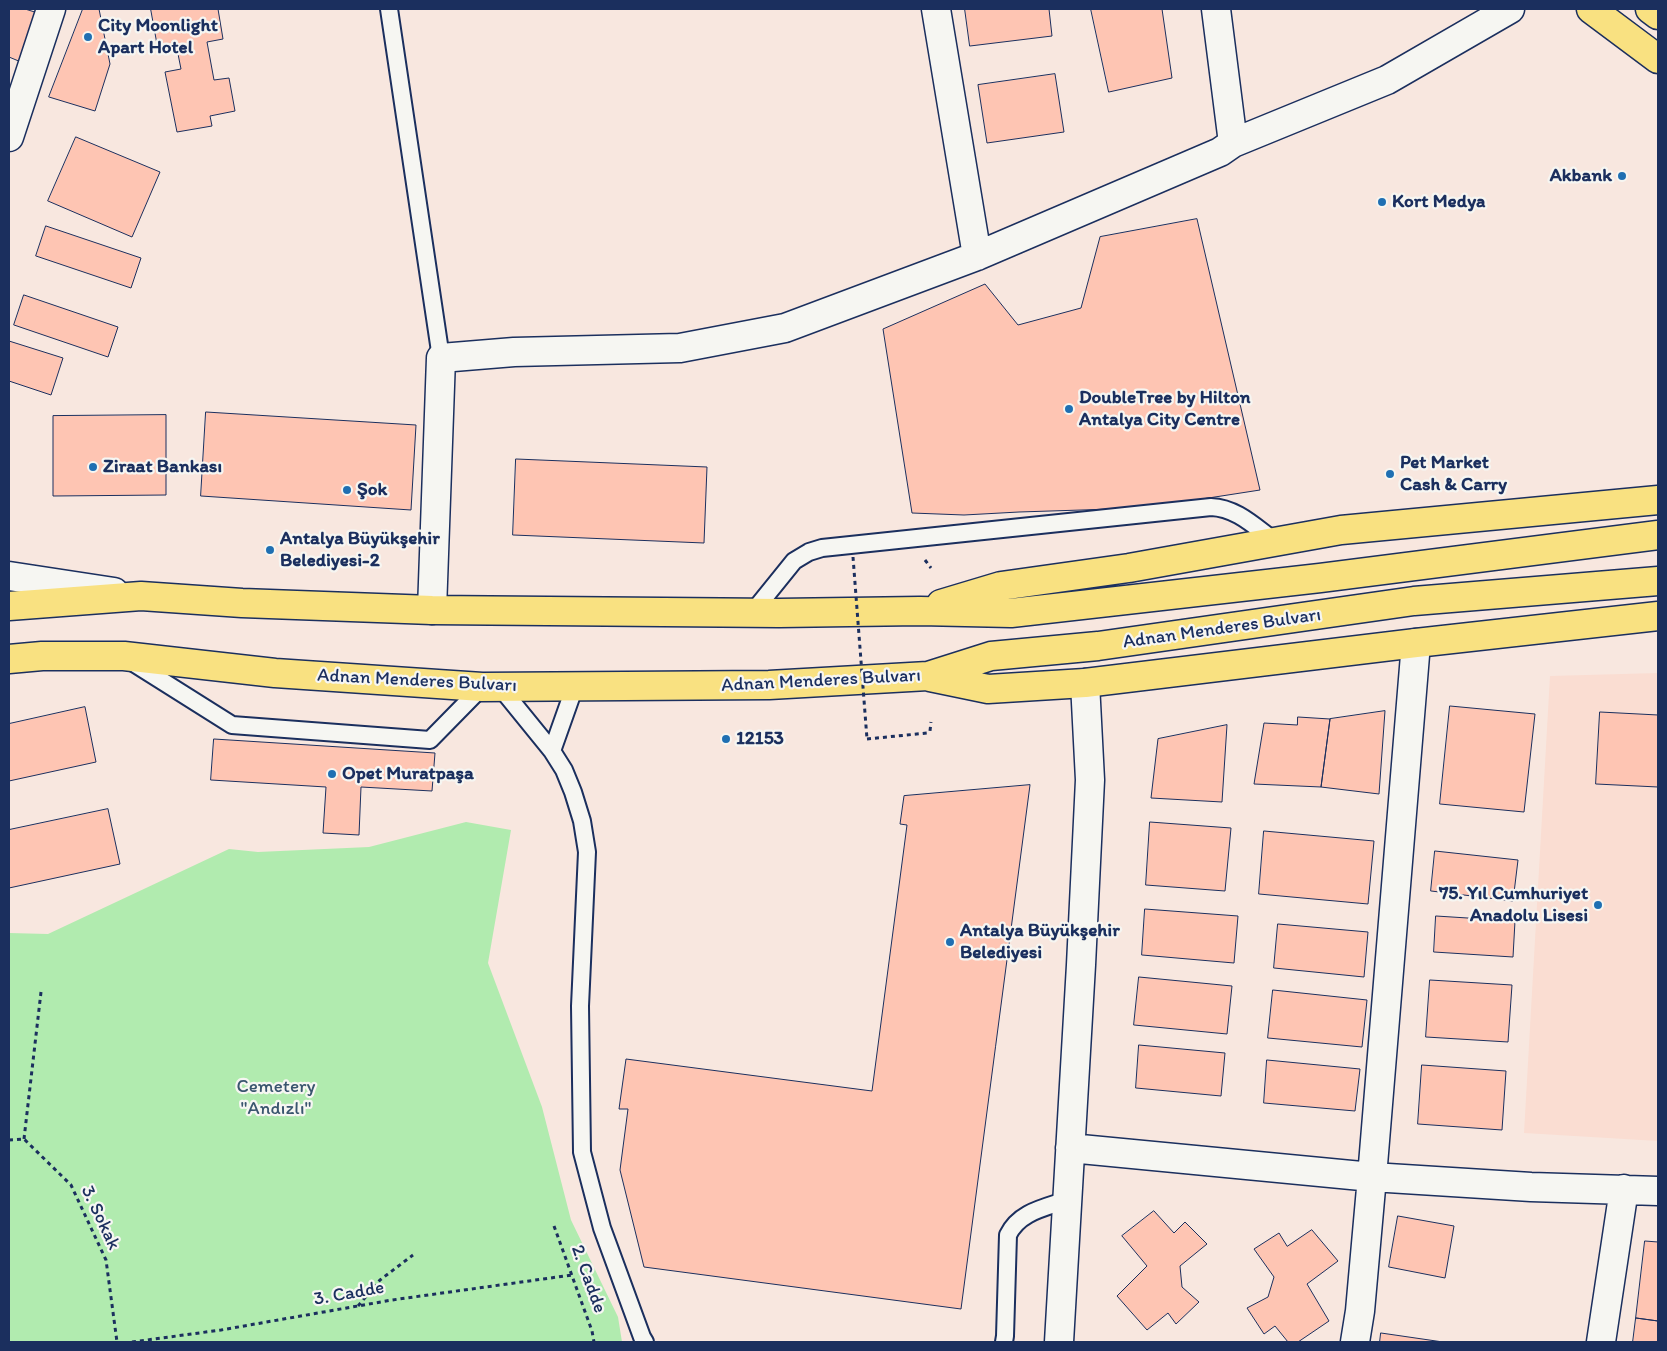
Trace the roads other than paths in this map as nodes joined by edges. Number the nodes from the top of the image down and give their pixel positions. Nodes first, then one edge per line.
1 (51, 9) edge
2 (389, 9) edge
3 (936, 9) edge
4 (1216, 9) edge
5 (1510, 9) edge
6 (1591, 9) edge
7 (1650, 9) edge
8 (1658, 15) edge
9 (1658, 59) edge
10 (9, 137) edge
11 (1233, 143) junction
12 (977, 256) junction
13 (441, 358) junction
14 (1658, 500) edge
15 (1658, 535) edge
16 (1276, 542) junction
17 (9, 576) edge
18 (1658, 581) edge
19 (141, 596) junction
20 (9, 606) edge
21 (432, 610) junction
22 (920, 611) junction
23 (752, 613) junction
24 (1658, 616) edge
25 (1595, 623) junction
26 (1658, 628) edge
27 (1416, 643) junction
28 (124, 656) junction
29 (9, 659) edge
30 (928, 676) junction
31 (1085, 683) junction
32 (574, 686) junction
33 (491, 687) junction
34 (552, 750) junction
35 (1070, 1148) junction
36 (1372, 1177) junction
37 (1624, 1188) junction
38 (1658, 1191) edge
39 (1067, 1200) junction
40 (646, 1342) edge
41 (1004, 1342) edge
42 (1059, 1342) edge
43 (1355, 1342) edge
44 (1602, 1342) edge

1 - 10 street
2 - 13 lane
3 - 12 street
4 - 11 street
5 - 11 street
6 - 9 main road
7 - 8 main road
11 - 12 street
12 - 13 street
13 - 21 street
14 - 16 main road
15 - 22 main road, Adnan Menderes Bulvarı
16 - 22 main road
16 - 23 lane
17 - 19 street
18 - 30 main road, Adnan Menderes Bulvarı
19 - 20 main road, Adnan Menderes Bulvarı
19 - 21 main road, Adnan Menderes Bulvarı
21 - 23 main road, Adnan Menderes Bulvarı
22 - 23 main road, Adnan Menderes Bulvarı
24 - 25 main road
25 - 26 main road
25 - 27 main road
27 - 31 main road
27 - 36 street
28 - 29 main road, Adnan Menderes Bulvarı
28 - 33 main road, Adnan Menderes Bulvarı
28 - 33 lane
30 - 31 main road
30 - 32 main road, Adnan Menderes Bulvarı
31 - 35 street
32 - 33 main road, Adnan Menderes Bulvarı
32 - 34 lane
33 - 34 lane
34 - 40 lane
35 - 36 street
35 - 39 street
36 - 37 street
36 - 43 street
37 - 38 street
37 - 44 street
39 - 41 lane
39 - 42 street

